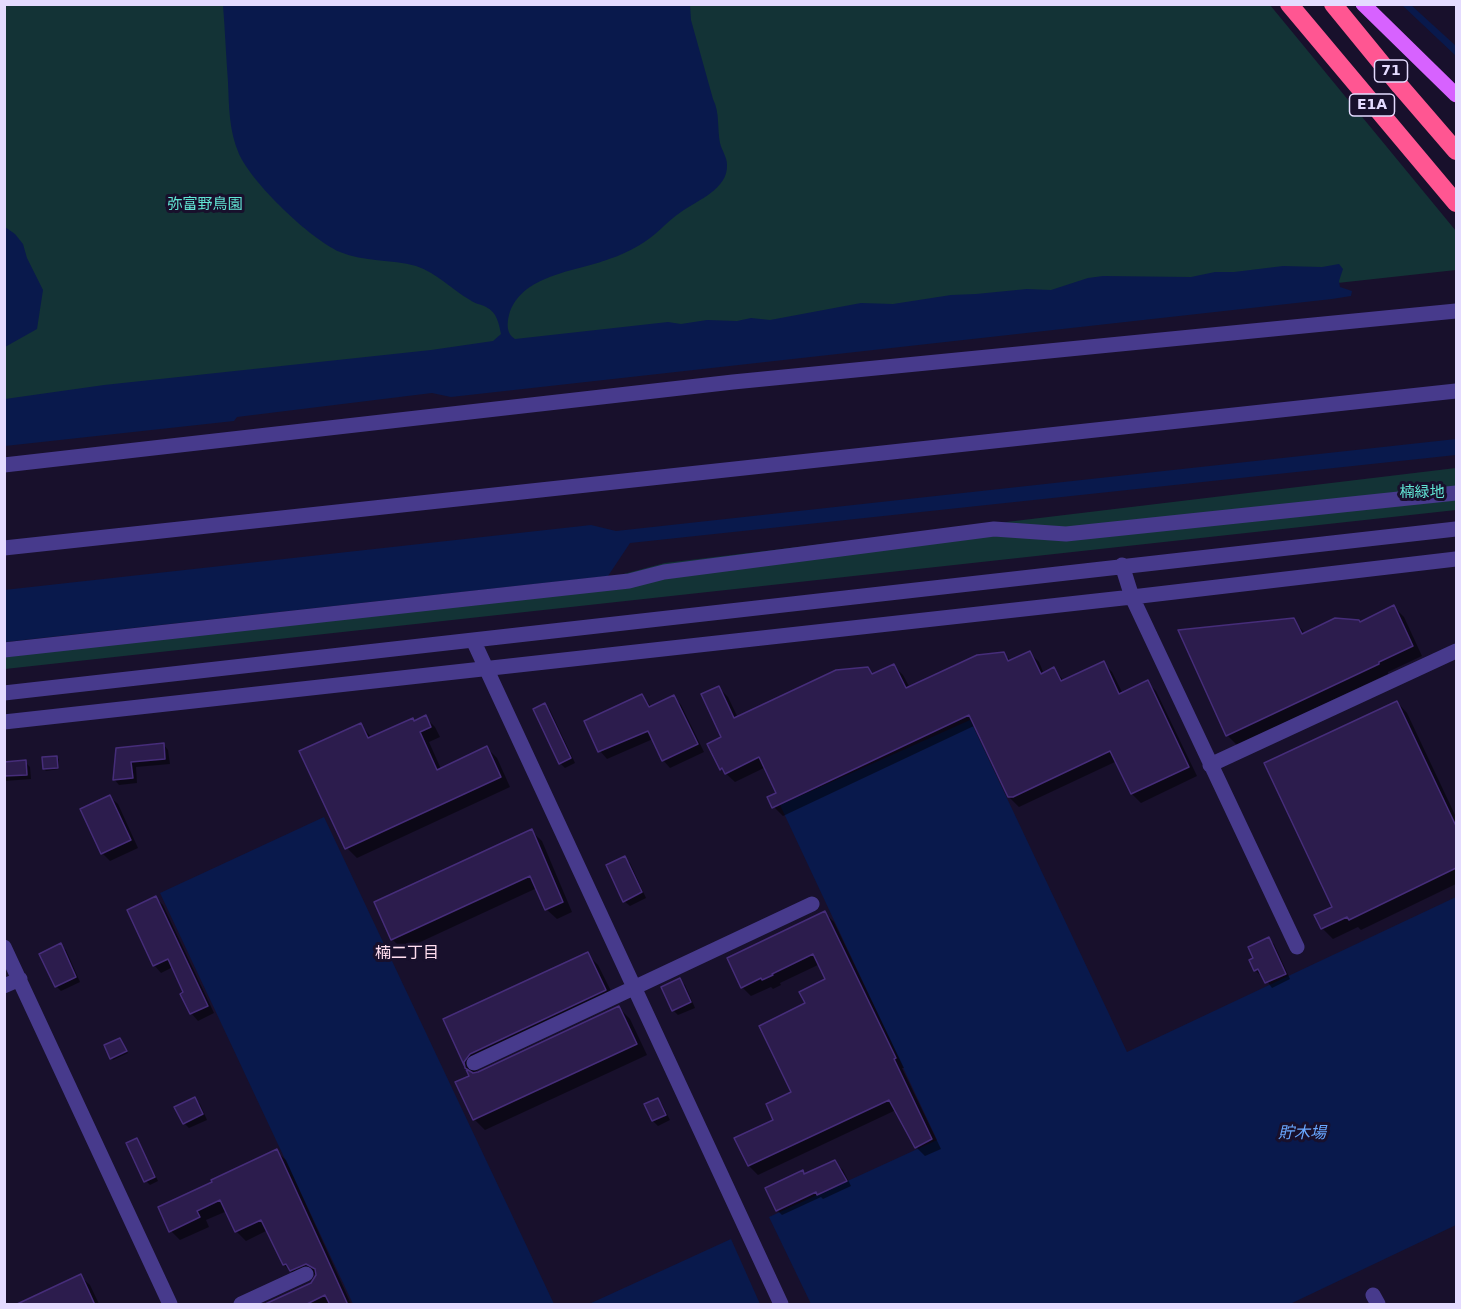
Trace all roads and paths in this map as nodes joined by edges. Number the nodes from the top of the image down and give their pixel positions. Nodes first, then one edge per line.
1 (1289, 4) edge
2 (1325, 4) edge
3 (1333, 4) edge
4 (1363, 4) edge
5 (1456, 95) edge
6 (1456, 138) edge
7 (1456, 151) edge
8 (1456, 203) edge
9 (1456, 311) edge
10 (1456, 391) edge
11 (4, 465) edge
12 (1456, 493) edge
13 (1456, 529) edge
14 (4, 548) edge
15 (1456, 558) edge
16 (1122, 566) junction
17 (1132, 597) junction
18 (473, 640) junction
19 (4, 650) edge
20 (1456, 651) edge
21 (486, 669) junction
22 (4, 693) edge
23 (4, 722) edge
24 (1210, 765) junction
25 (812, 904) dead end
26 (4, 946) edge
27 (1297, 947) dead end
28 (8, 964) edge
29 (20, 979) junction
30 (4, 986) edge
31 (634, 988) junction
32 (474, 1063) dead end
33 (306, 1274) dead end
34 (170, 1305) edge
35 (241, 1305) edge
36 (781, 1305) edge

1 - 8 highway, E1A
2 - 6 main road, 71
3 - 7 highway, E1A, bridge
4 - 5 main road, 71
9 - 11 street
10 - 14 street
12 - 19 street
13 - 16 street
15 - 17 street
16 - 17 street
16 - 18 street
17 - 21 street
17 - 24 street
18 - 21 street
18 - 22 street
20 - 24 street
21 - 23 street
21 - 31 street
24 - 27 street
25 - 31 street
26 - 28 street
28 - 29 street
29 - 30 street
29 - 34 street
31 - 32 street
31 - 36 street
33 - 35 street

